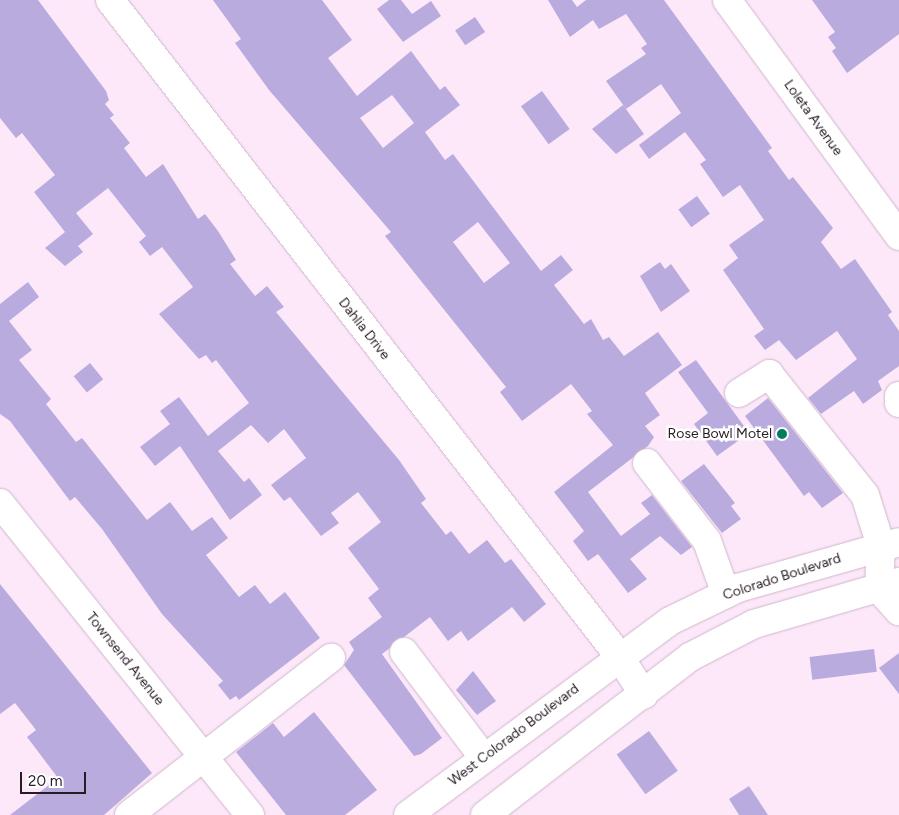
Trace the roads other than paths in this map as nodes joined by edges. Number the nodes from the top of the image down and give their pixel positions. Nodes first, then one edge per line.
1 (110, 0) edge
2 (727, 0) edge
3 (899, 236) edge
4 (740, 393) dead end
5 (899, 396) edge
6 (899, 403) edge
7 (647, 464) dead end
8 (0, 503) edge
9 (890, 544) edge
10 (889, 586) edge
11 (726, 594) junction
12 (899, 611) edge
13 (404, 652) dead end
14 (620, 656) junction
15 (331, 658) dead end
16 (644, 695) junction
17 (203, 757) junction
18 (484, 758) junction
19 (129, 815) edge
20 (250, 815) edge
21 (408, 815) edge
22 (485, 815) edge

1 - 14 street, Dahlia Drive
2 - 3 street, Loleta Avenue
4 - 9 street
5 - 6 street
7 - 11 street
8 - 17 street, Townsend Avenue
9 - 10 street
9 - 11 street, Colorado Boulevard
10 - 12 street
10 - 16 street
11 - 14 street, Colorado Boulevard
13 - 18 street
14 - 16 street, Dahlia Drive
14 - 18 street, West Colorado Boulevard
15 - 17 street
16 - 22 street
17 - 19 street
17 - 20 street, Townsend Avenue
18 - 21 street, West Colorado Boulevard

